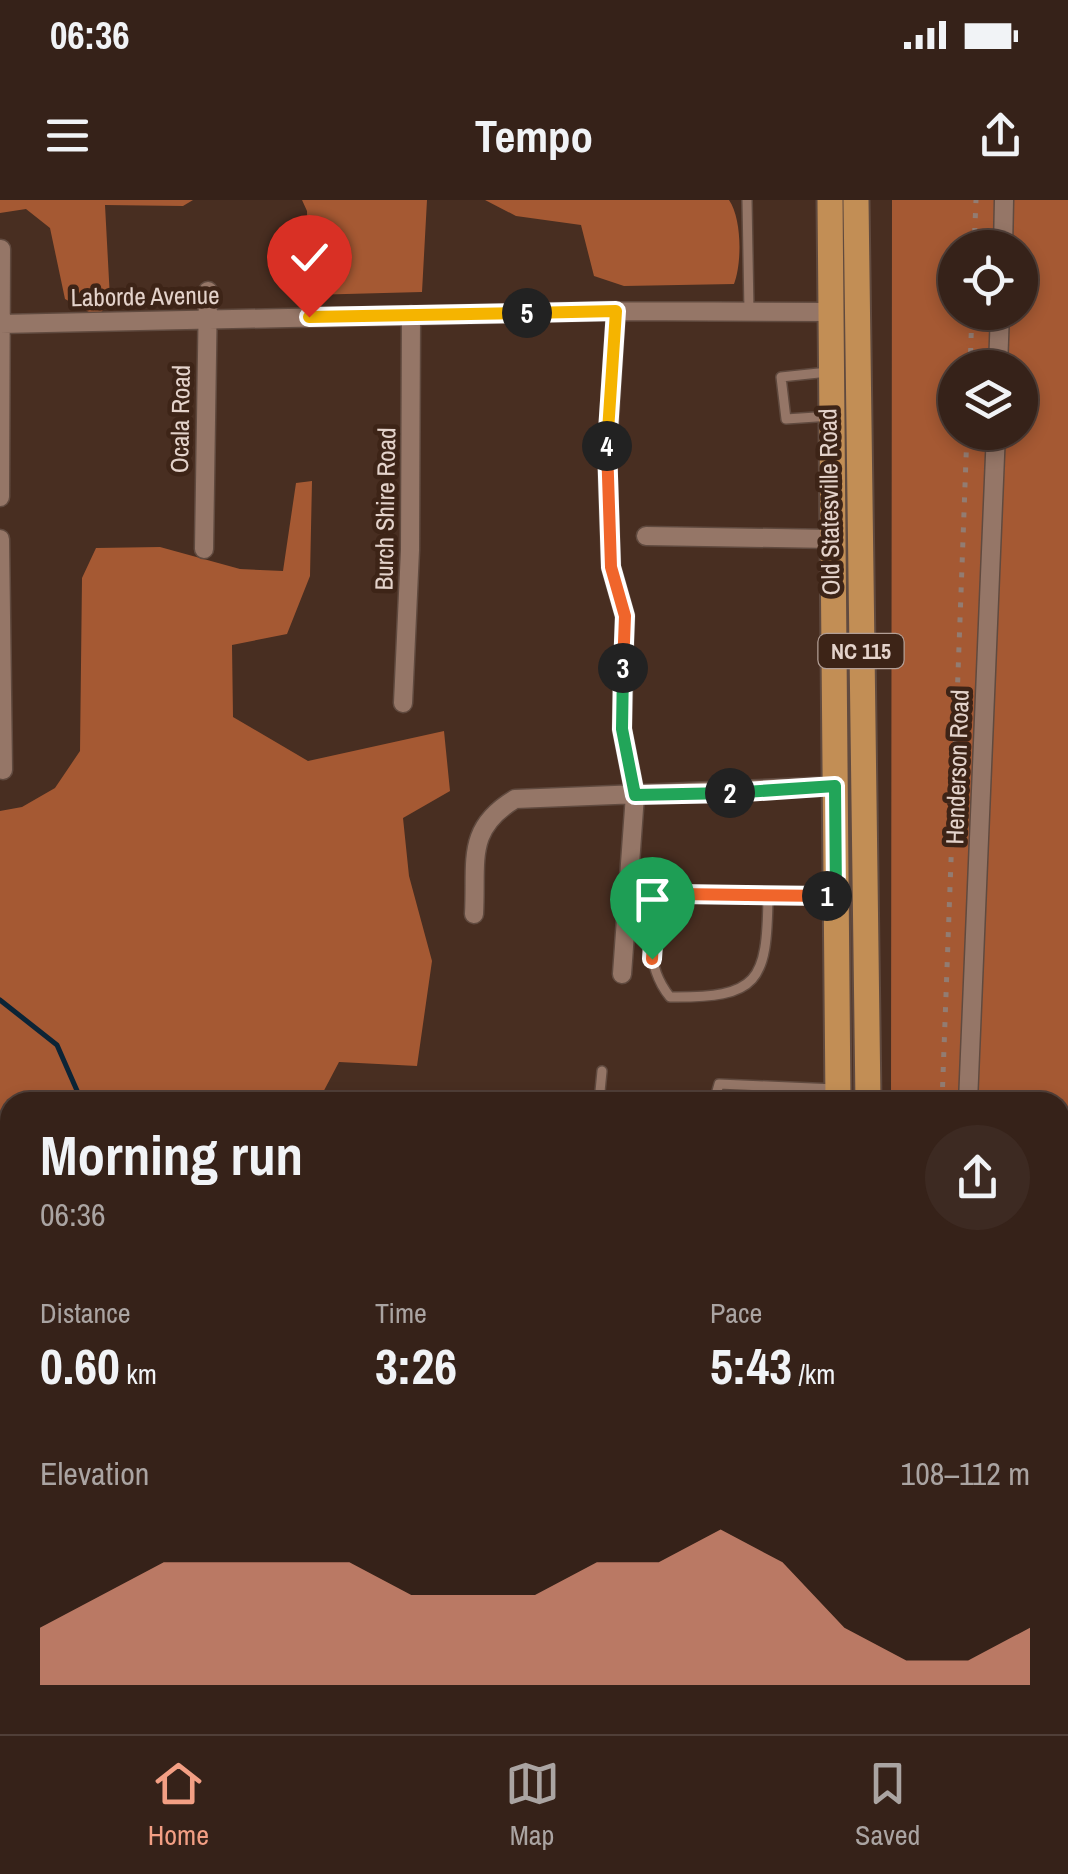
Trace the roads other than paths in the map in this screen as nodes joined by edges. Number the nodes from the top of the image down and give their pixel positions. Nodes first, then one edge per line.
1 (746, 200) edge
2 (830, 200) edge
3 (856, 200) edge
4 (1004, 200) edge
5 (1003, 230) edge
6 (2, 249) edge
7 (208, 291) dead end
8 (616, 311) junction
9 (749, 311) junction
10 (830, 312) junction
11 (410, 314) junction
12 (208, 320) junction
13 (0, 324) edge
14 (831, 372) junction
15 (831, 416) junction
16 (995, 450) edge
17 (0, 498) edge
18 (646, 536) dead end
19 (0, 539) edge
20 (832, 539) junction
21 (204, 549) dead end
22 (403, 703) dead end
23 (3, 770) dead end
24 (835, 786) junction
25 (635, 795) junction
26 (768, 896) junction
27 (836, 896) junction
28 (474, 914) dead end
29 (622, 974) dead end
30 (602, 1071) dead end
31 (599, 1092) edge
32 (717, 1092) edge
33 (799, 1092) edge
34 (838, 1092) edge
35 (868, 1092) edge
36 (968, 1092) edge

1 - 9 lane
2 - 10 main road, Old Statesville Road / NC 115
3 - 35 main road, Old Statesville Road / NC 115
4 - 5 street
6 - 13 street
7 - 12 street, Ocala Road
8 - 9 street, Laborde Avenue
8 - 11 street, Laborde Avenue
8 - 25 street
9 - 10 street, Laborde Avenue
10 - 14 main road, Old Statesville Road / NC 115
11 - 12 street, Laborde Avenue
11 - 22 street, Burch Shire Road
12 - 13 street, Laborde Avenue
12 - 21 street, Ocala Road
13 - 17 street
14 - 15 main road, Old Statesville Road / NC 115
14 - 15 lane
15 - 20 main road, Old Statesville Road / NC 115
16 - 36 street, Henderson Road
18 - 20 street
19 - 23 street
20 - 24 main road, Old Statesville Road / NC 115
24 - 25 street
24 - 27 main road, Old Statesville Road / NC 115
25 - 28 street
25 - 29 street
26 - 26 lane
26 - 27 lane
27 - 34 main road, Old Statesville Road / NC 115
30 - 31 lane
32 - 33 lane

